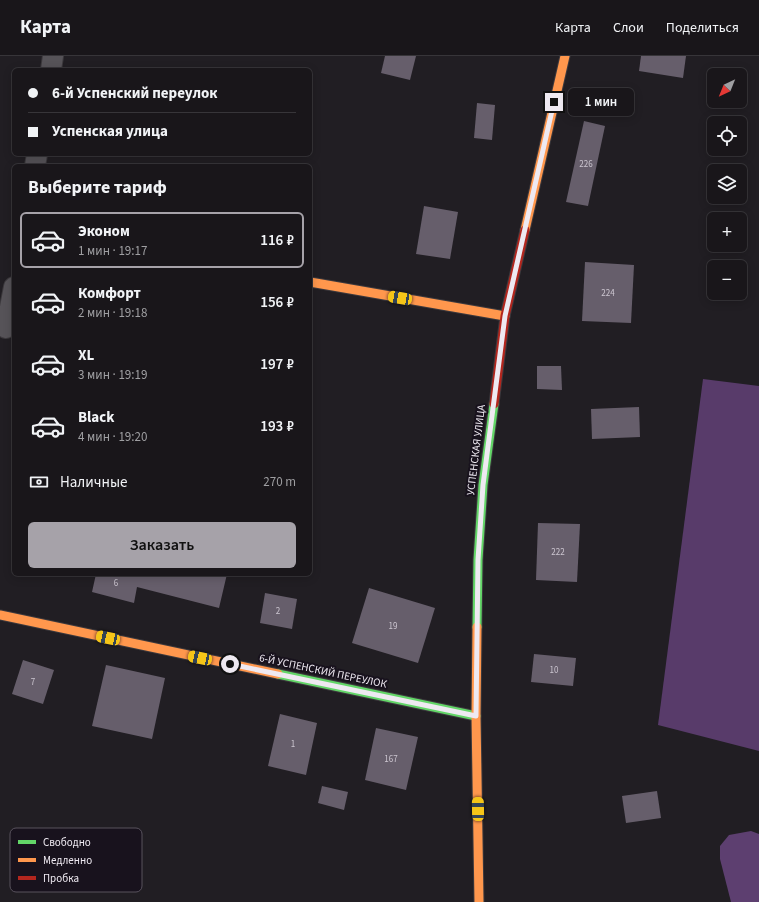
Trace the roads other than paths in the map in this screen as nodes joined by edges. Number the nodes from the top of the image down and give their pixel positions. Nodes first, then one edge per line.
1 (53, 56) edge
2 (565, 56) edge
3 (51, 68) edge
4 (312, 282) edge
5 (12, 298) edge
6 (505, 316) junction
7 (6, 328) dead end
8 (0, 615) edge
9 (476, 716) junction
10 (479, 902) edge

1 - 3 street
2 - 6 street, УСПЕНСКАЯ УЛИЦА
4 - 6 street
5 - 7 street
6 - 9 street, УСПЕНСКАЯ УЛИЦА
8 - 9 street, 6-Й УСПЕНСКИЙ ПЕРЕУЛОК
9 - 10 street, УСПЕНСКАЯ УЛИЦА

